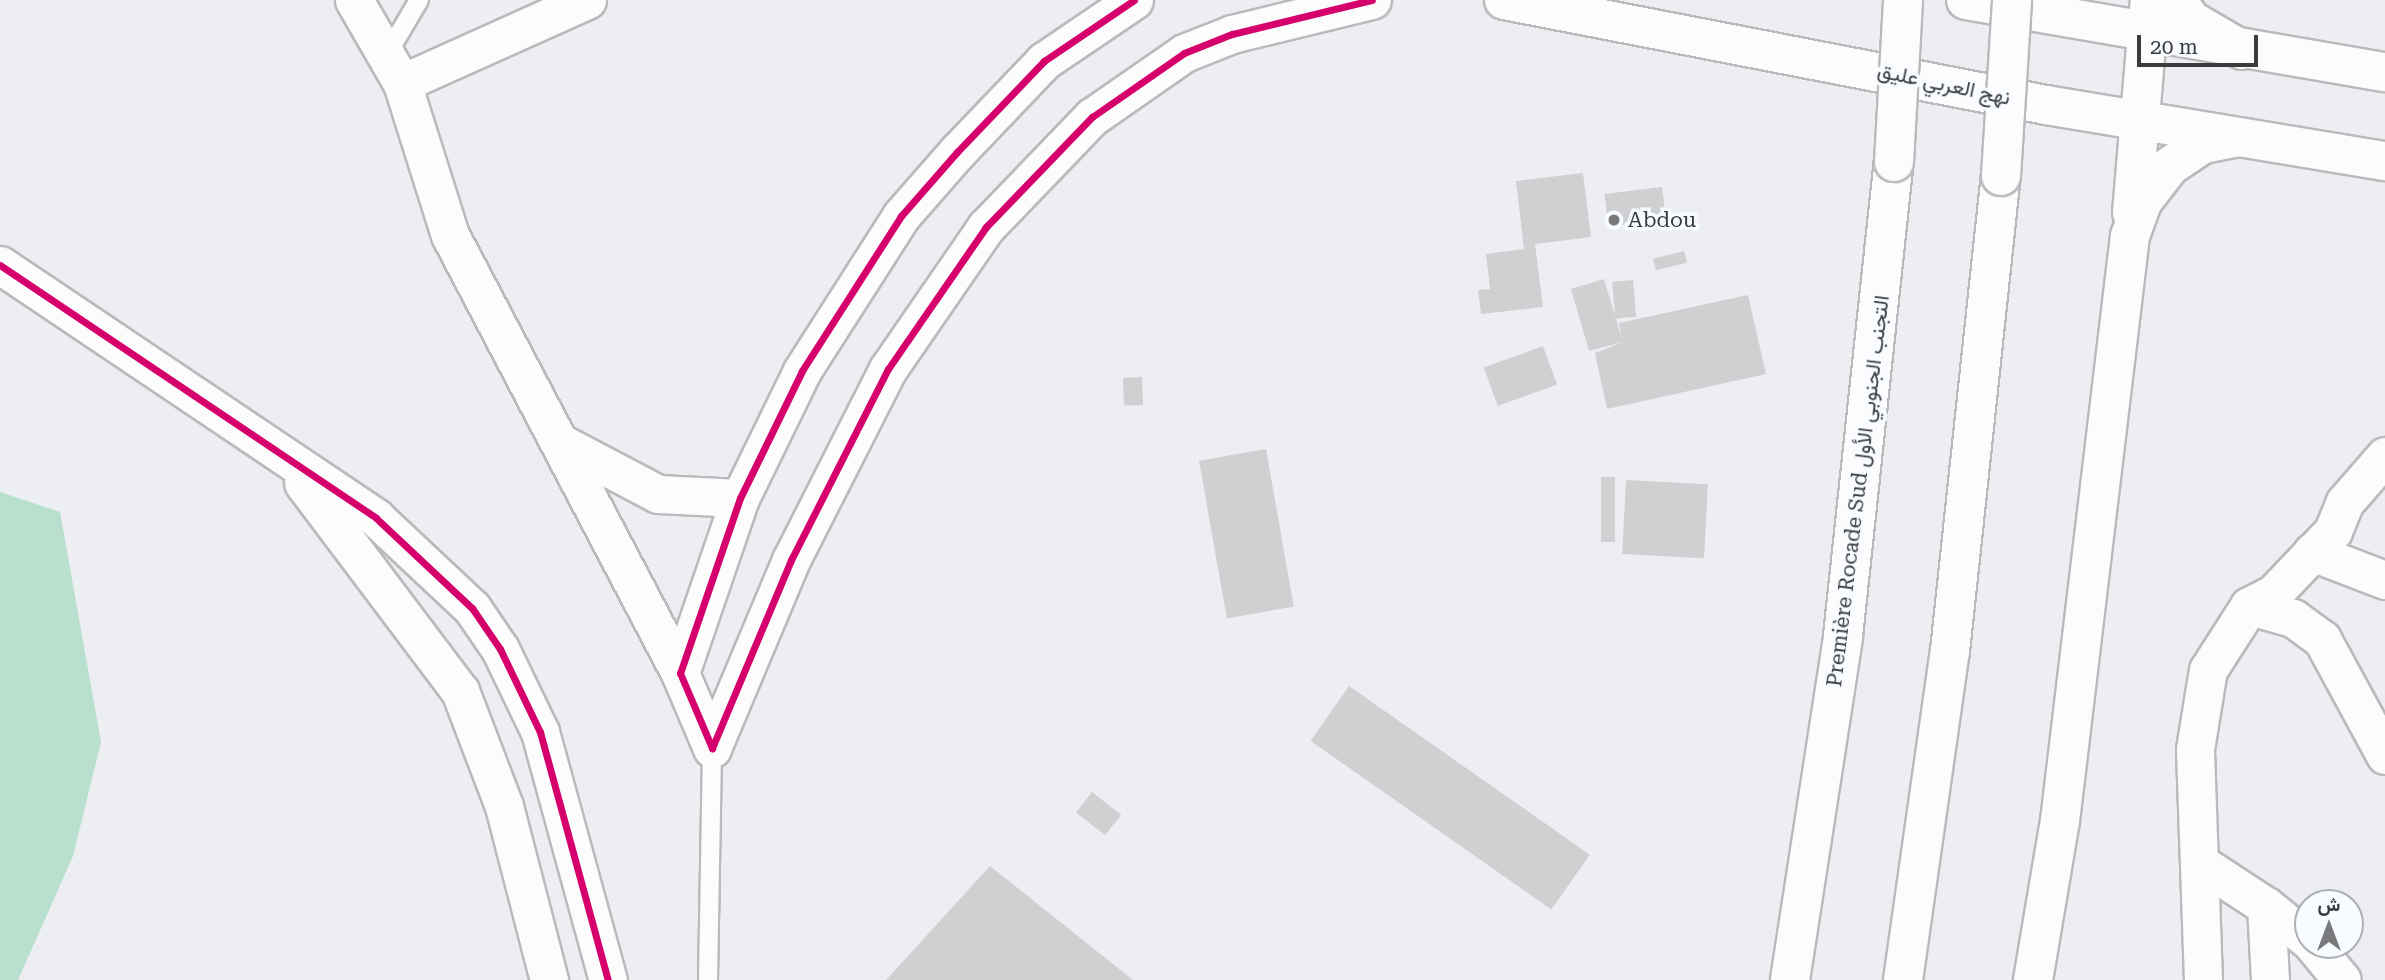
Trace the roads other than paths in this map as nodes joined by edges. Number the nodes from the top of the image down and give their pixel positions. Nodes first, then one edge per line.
1 (354, 0) edge
2 (419, 0) edge
3 (587, 0) edge
4 (1134, 0) edge
5 (1372, 0) edge
6 (1504, 0) edge
7 (1903, 0) edge
8 (1966, 0) edge
9 (2012, 0) edge
10 (2176, 0) edge
11 (2148, 16) edge
12 (2242, 50) junction
13 (394, 70) junction
14 (2385, 72) edge
15 (2142, 119) junction
16 (2238, 137) junction
17 (2385, 161) edge
18 (2130, 236) junction
19 (0, 265) edge
20 (563, 444) junction
21 (2385, 456) edge
22 (287, 463) junction
23 (2385, 491) edge
24 (740, 498) junction
25 (2323, 541) junction
26 (2385, 580) edge
27 (2249, 606) junction
28 (680, 673) junction
29 (712, 748) junction
30 (2385, 755) edge
31 (2200, 863) junction
32 (2266, 906) junction
33 (2294, 929) edge
34 (2325, 959) edge
35 (549, 980) edge
36 (608, 980) edge
37 (708, 980) edge
38 (1790, 980) edge
39 (1903, 980) edge
40 (2033, 980) edge
41 (2203, 980) edge
42 (2270, 980) edge
43 (2342, 980) edge

1 - 13 street
2 - 13 lane
3 - 13 street
4 - 24 street
5 - 29 street
6 - 15 main road, نهج العربي عليق
7 - 38 main road, Première Rocade Sud التجنب الجنوبي الأول, bridge
8 - 11 main road
9 - 39 main road, bridge
10 - 12 main road
11 - 12 main road
11 - 15 main road
12 - 14 main road
13 - 20 street
15 - 16 main road, نهج العربي عليق
15 - 18 main road
16 - 17 main road, نهج العربي عليق
16 - 18 main road
18 - 40 main road
19 - 22 street
20 - 24 street
20 - 28 street
21 - 25 street
22 - 35 street
22 - 36 street
23 - 25 street
24 - 28 street
25 - 26 street
25 - 27 street
27 - 30 street
27 - 31 street
28 - 29 street
29 - 37 lane
31 - 32 street
31 - 41 street
32 - 33 street
32 - 42 street
34 - 43 street

